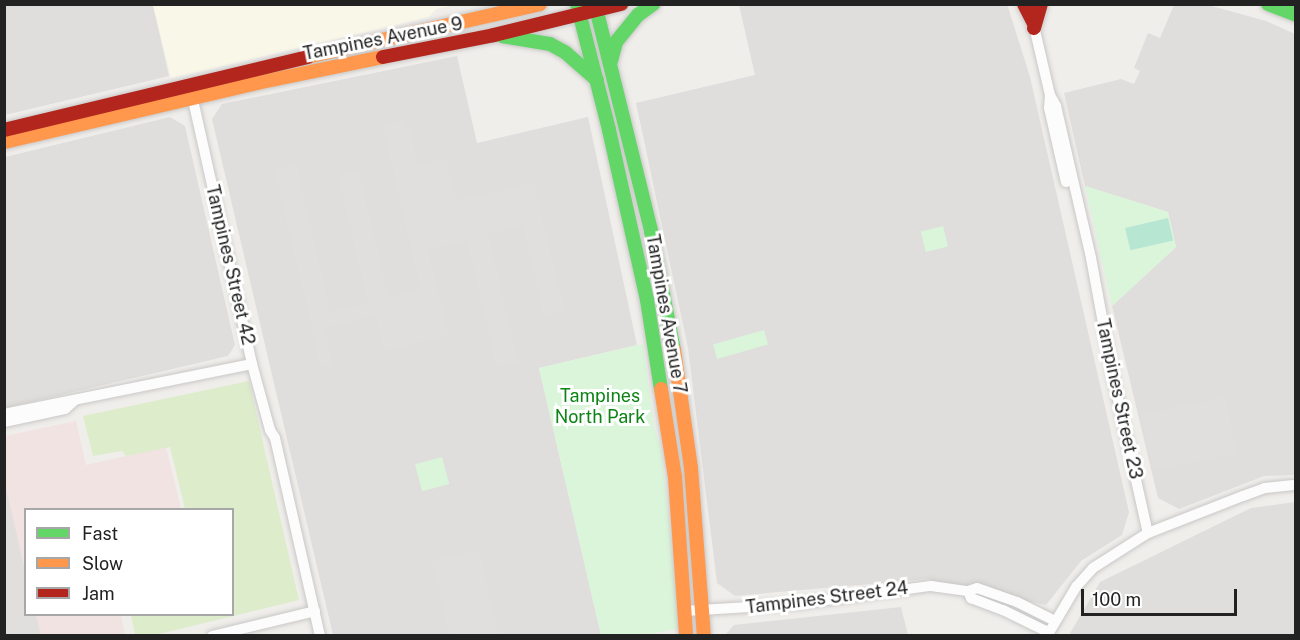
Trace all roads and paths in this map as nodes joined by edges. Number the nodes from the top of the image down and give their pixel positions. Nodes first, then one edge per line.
1 (512, 4) edge
2 (540, 4) edge
3 (621, 4) edge
4 (653, 4) edge
5 (1026, 4) edge
6 (1041, 4) edge
7 (1270, 5) edge
8 (596, 7) edge
9 (578, 9) edge
10 (1289, 10) edge
11 (501, 15) junction
12 (1033, 25) junction
13 (494, 35) junction
14 (610, 66) junction
15 (597, 80) junction
16 (190, 85) junction
17 (193, 99) junction
18 (4, 130) edge
19 (4, 142) edge
20 (252, 364) junction
21 (74, 401) junction
22 (4, 414) edge
23 (4, 422) edge
24 (1296, 484) edge
25 (1148, 533) junction
26 (968, 591) junction
27 (703, 609) junction
28 (685, 611) junction
29 (313, 612) junction
30 (1055, 621) junction
31 (1048, 634) edge
32 (212, 636) edge
33 (316, 636) edge
34 (321, 636) edge
35 (686, 636) edge
36 (704, 636) edge

1 - 11 main road
2 - 11 main road, Tampines Avenue 9
3 - 8 main road, Tampines Avenue 9
4 - 14 main road
5 - 12 main road
6 - 12 main road
7 - 10 main road
8 - 9 main road, Tampines Avenue 9
8 - 14 main road, Tampines Avenue 7
9 - 13 main road, Tampines Avenue 9
9 - 15 main road, Tampines Avenue 7
11 - 16 main road, Tampines Avenue 9
12 - 25 street, Tampines Street 23
13 - 15 main road
13 - 17 main road, Tampines Avenue 9
14 - 27 main road, Tampines Avenue 7
15 - 28 main road, Tampines Avenue 7
16 - 17 street
16 - 18 main road, Tampines Avenue 9
17 - 19 main road, Tampines Avenue 9
17 - 20 street, Tampines Street 42
20 - 21 street
20 - 29 street, Tampines Street 42
21 - 22 street
21 - 23 street
24 - 25 street
25 - 30 street
26 - 27 street, Tampines Street 24
26 - 30 street, Tampines Street 24
26 - 31 street, Tampines Street 24
27 - 28 street, Tampines Street 24
27 - 36 main road, Tampines Avenue 7
28 - 35 main road, Tampines Avenue 7
29 - 32 street
29 - 33 street, Tampines Street 42
29 - 34 street, Tampines Street 42
30 - 31 street

